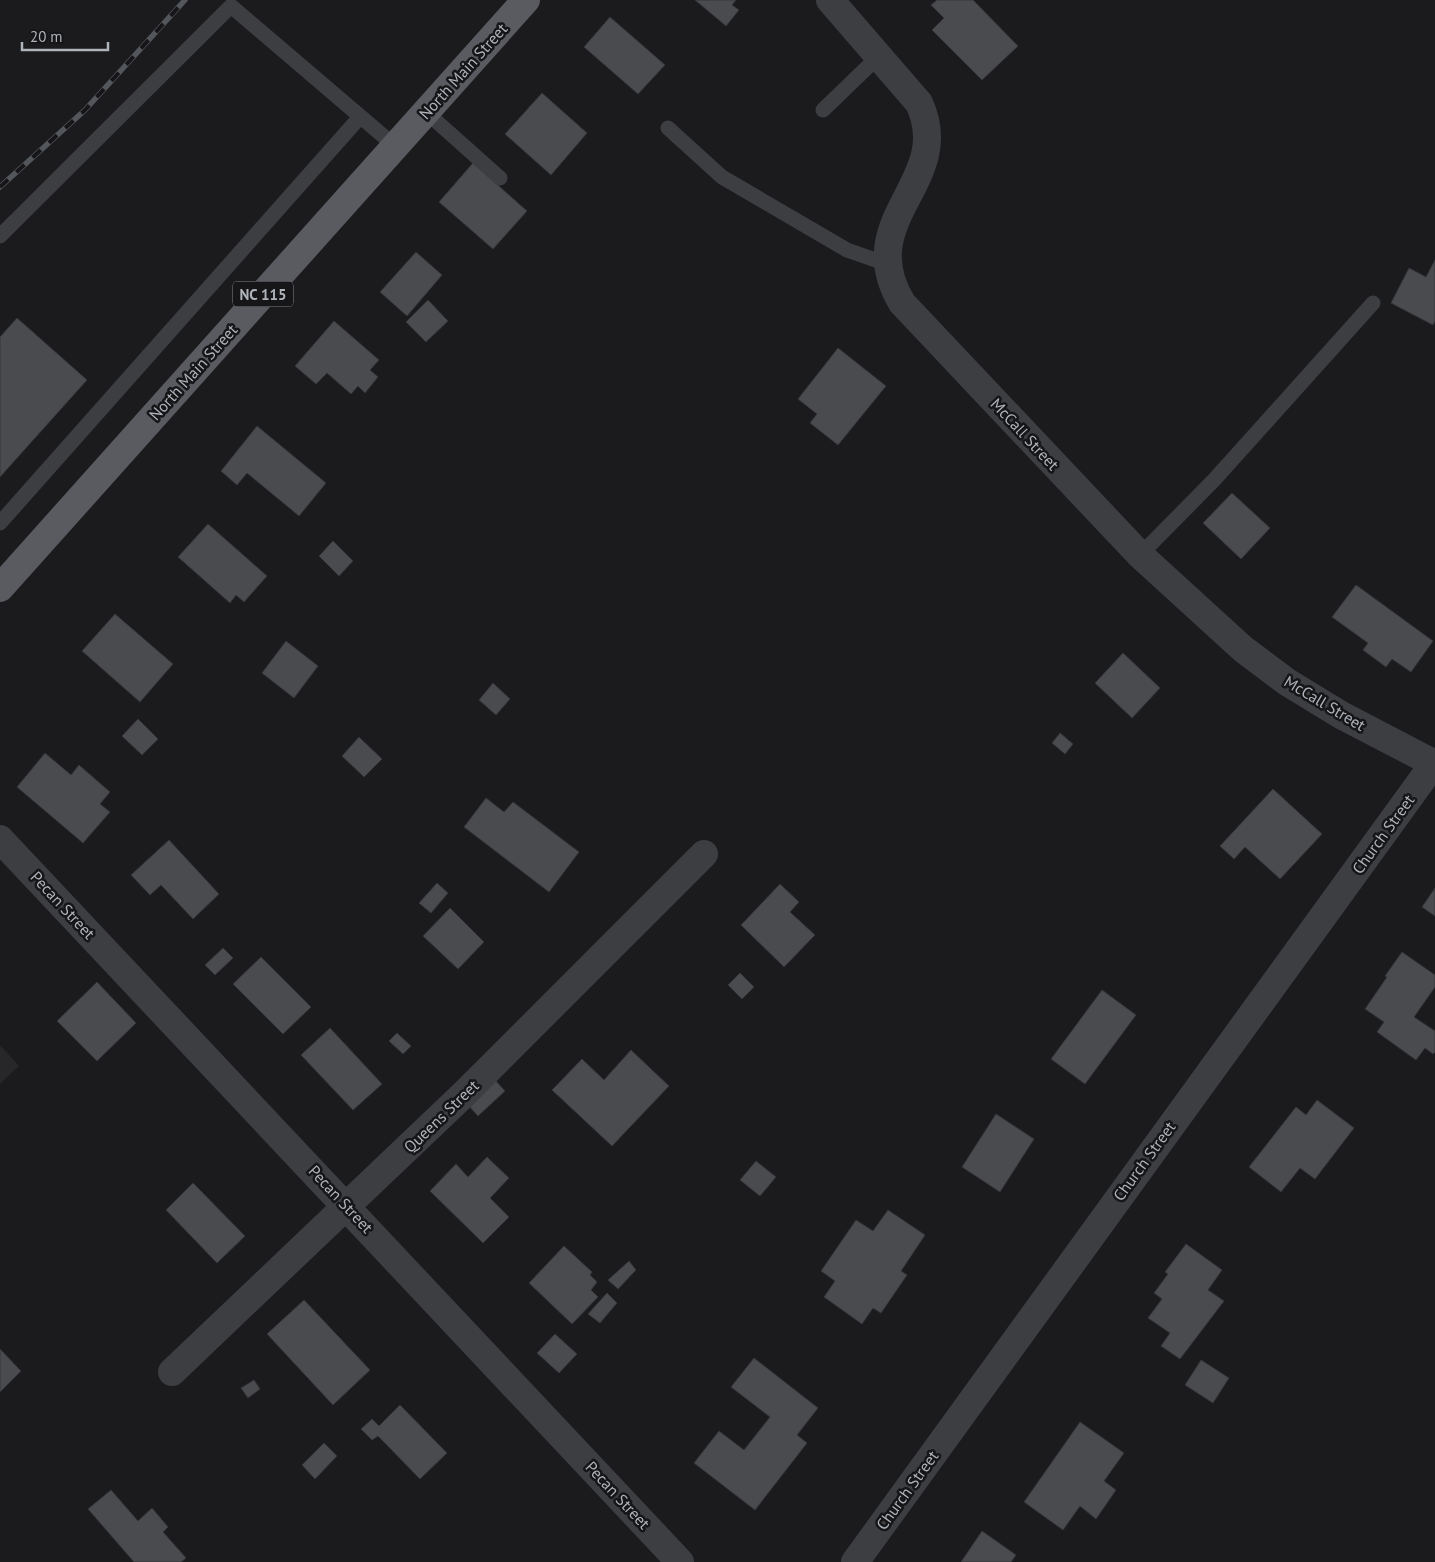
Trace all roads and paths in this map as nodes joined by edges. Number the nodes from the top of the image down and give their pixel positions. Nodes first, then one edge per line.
1 (526, 0) edge
2 (830, 0) edge
3 (879, 56) junction
4 (823, 110) dead end
5 (426, 112) junction
6 (360, 118) junction
7 (668, 128) dead end
8 (395, 146) junction
9 (500, 178) dead end
10 (0, 236) edge
11 (886, 264) junction
12 (1373, 303) dead end
13 (0, 523) edge
14 (1140, 555) junction
15 (3, 580) edge
16 (1435, 763) edge
17 (0, 839) edge
18 (704, 854) dead end
19 (348, 1206) junction
20 (172, 1372) dead end
21 (680, 1562) edge
22 (855, 1562) edge

1 - 5 main road, North Main Street / NC 115
2 - 3 street, McCall Street
3 - 4 lane
3 - 11 street, McCall Street
5 - 8 main road, North Main Street / NC 115
5 - 9 lane
6 - 8 lane
6 - 10 lane
6 - 13 lane
7 - 11 lane
8 - 15 main road, North Main Street / NC 115
11 - 14 street, McCall Street
12 - 14 lane
14 - 16 street, McCall Street
16 - 22 street, Church Street
17 - 19 street, Pecan Street
18 - 19 street, Queens Street
19 - 20 street, Queens Street
19 - 21 street, Pecan Street

